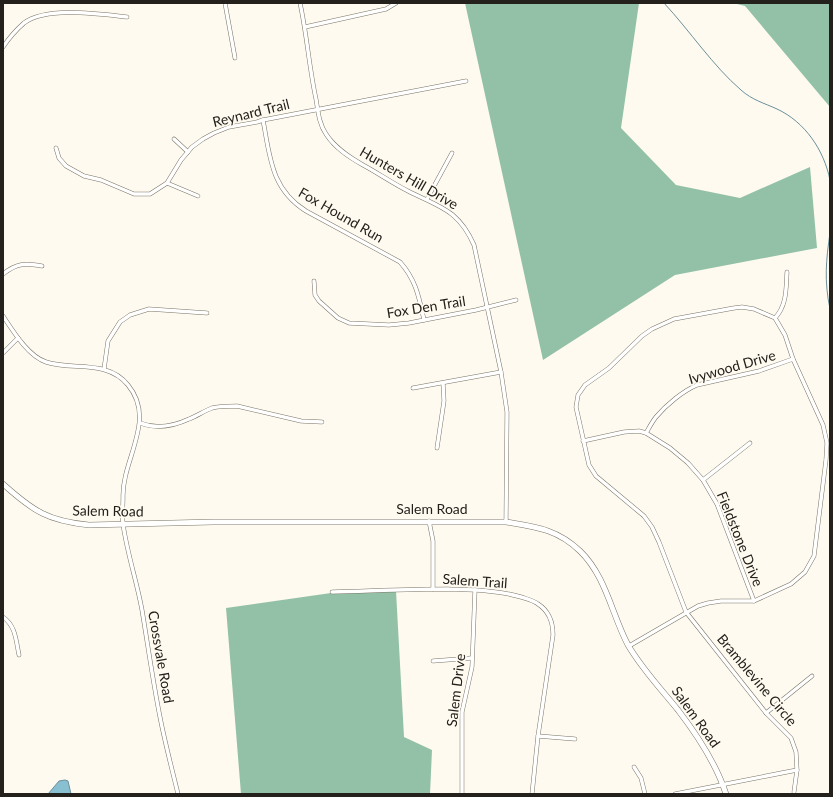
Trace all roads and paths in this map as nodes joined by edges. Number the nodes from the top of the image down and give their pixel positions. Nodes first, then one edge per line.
1 (225, 3) edge
2 (300, 3) edge
3 (396, 3) edge
4 (127, 17) dead end
5 (305, 27) junction
6 (3, 47) edge
7 (235, 58) dead end
8 (466, 81) dead end
9 (318, 109) junction
10 (263, 120) junction
11 (174, 139) dead end
12 (56, 148) dead end
13 (188, 152) junction
14 (452, 152) dead end
15 (167, 182) junction
16 (198, 196) dead end
17 (427, 199) junction
18 (42, 266) dead end
19 (787, 272) dead end
20 (3, 274) edge
21 (314, 281) dead end
22 (516, 300) dead end
23 (488, 308) junction
24 (207, 313) dead end
25 (3, 316) edge
26 (775, 318) junction
27 (424, 320) junction
28 (18, 338) junction
29 (3, 353) edge
30 (793, 359) junction
31 (104, 369) junction
32 (501, 372) junction
33 (443, 383) junction
34 (413, 388) dead end
35 (322, 422) dead end
36 (140, 423) junction
37 (646, 433) junction
38 (583, 441) junction
39 (750, 443) dead end
40 (437, 448) dead end
41 (703, 480) junction
42 (3, 484) edge
43 (429, 521) junction
44 (506, 522) junction
45 (123, 524) junction
46 (433, 589) junction
47 (475, 590) junction
48 (332, 592) dead end
49 (754, 601) junction
50 (686, 612) junction
51 (3, 617) edge
52 (629, 646) junction
53 (19, 654) dead end
54 (472, 658) junction
55 (433, 661) dead end
56 (812, 676) dead end
57 (766, 712) junction
58 (538, 736) junction
59 (575, 739) dead end
60 (634, 767) dead end
61 (797, 770) junction
62 (723, 784) junction
63 (794, 792) dead end
64 (178, 794) edge
65 (462, 794) edge
66 (532, 794) edge
67 (645, 794) edge
68 (675, 794) edge
69 (726, 794) edge

1 - 7 street
2 - 5 street, Hunters Hill Drive
3 - 5 street
4 - 6 street
5 - 9 street, Hunters Hill Drive
8 - 9 street, Reynard Trail
9 - 10 street, Reynard Trail
9 - 17 street, Hunters Hill Drive
10 - 13 street, Reynard Trail
10 - 27 street, Fox Hound Run
11 - 13 street
12 - 15 street, Reynard Trail
13 - 15 street, Reynard Trail
14 - 17 street
15 - 16 street
17 - 23 street, Hunters Hill Drive
18 - 20 street
19 - 26 street
21 - 27 street, Fox Den Trail
22 - 23 street, Fox Den Trail
23 - 27 street, Fox Den Trail
23 - 32 street, Hunters Hill Drive
24 - 31 street
25 - 28 street
26 - 30 street
26 - 38 street, Bramblevine Circle
28 - 29 street
28 - 31 street
30 - 37 street, Ivywood Drive
30 - 49 street
31 - 36 street, Crossvale Road
32 - 33 street
32 - 44 street, Hunters Hill Drive
33 - 34 street
33 - 40 street
35 - 36 street
36 - 45 street, Crossvale Road
37 - 38 street, Fieldstone Drive
37 - 41 street, Fieldstone Drive
38 - 50 street, Bramblevine Circle
39 - 41 street
41 - 49 street, Fieldstone Drive
42 - 45 street, Salem Road
43 - 44 street, Salem Road
43 - 45 street, Salem Road
43 - 46 street
44 - 52 street, Salem Road
45 - 64 street, Crossvale Road
46 - 47 street, Salem Trail
46 - 48 street, Salem Trail
47 - 54 street, Salem Drive
47 - 58 street, Salem Trail
49 - 50 street
50 - 52 street
50 - 57 street, Bramblevine Circle
51 - 53 street
52 - 62 street, Salem Road
54 - 55 street
54 - 65 street, Salem Drive
56 - 57 street
57 - 61 street, Bramblevine Circle
58 - 59 street
58 - 66 street, Salem Trail
60 - 67 street
61 - 62 street
61 - 63 street, Bramblevine Circle
62 - 68 street
62 - 69 street, Salem Road

